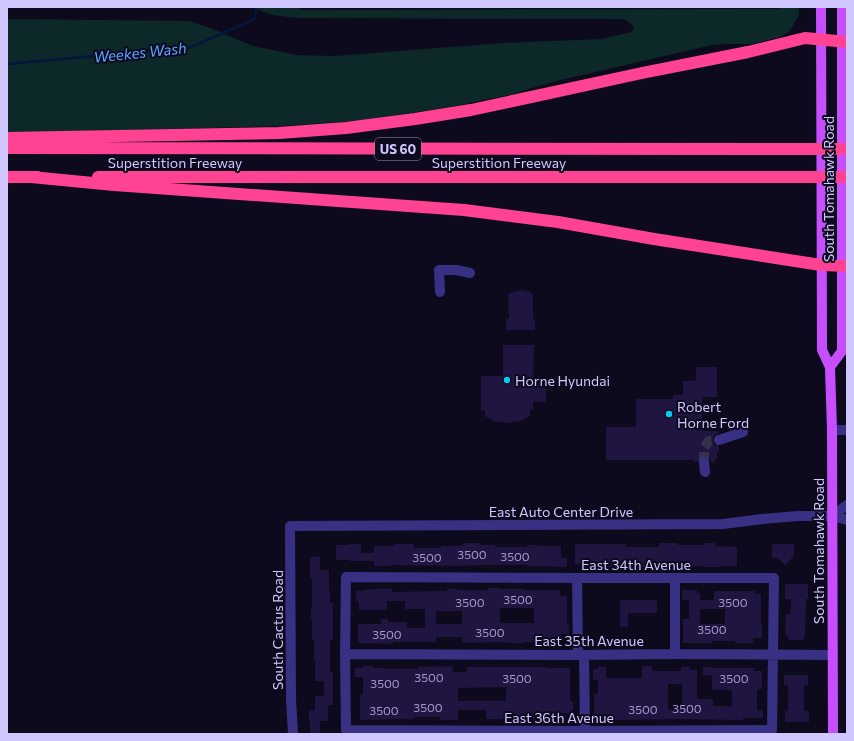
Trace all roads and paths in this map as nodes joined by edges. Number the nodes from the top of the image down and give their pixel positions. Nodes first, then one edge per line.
1 (821, 7) edge
2 (842, 7) edge
3 (821, 39) junction
4 (845, 41) edge
5 (7, 138) edge
6 (7, 148) edge
7 (847, 149) edge
8 (7, 177) edge
9 (31, 177) junction
10 (847, 177) edge
11 (821, 265) junction
12 (845, 266) edge
13 (470, 273) dead end
14 (440, 292) dead end
15 (830, 367) junction
16 (832, 430) junction
17 (847, 430) edge
18 (743, 432) dead end
19 (719, 440) tunnel mouth
20 (704, 462) tunnel mouth
21 (705, 472) dead end
22 (847, 505) edge
23 (832, 516) junction
24 (847, 520) edge
25 (290, 526) joint
26 (577, 578) junction
27 (675, 578) junction
28 (345, 654) junction
29 (675, 654) junction
30 (773, 654) junction
31 (581, 655) junction
32 (833, 655) junction
33 (772, 730) joint
34 (584, 731) junction
35 (293, 734) edge
36 (833, 734) edge

1 - 3 main road, South Tomahawk Road
2 - 4 main road, South Tomahawk Road
3 - 4 highway
3 - 5 highway
3 - 11 main road, South Tomahawk Road
4 - 12 main road, South Tomahawk Road
6 - 7 highway, Superstition Freeway / US 60, bridge
8 - 9 highway, Superstition Freeway / US 60
9 - 10 highway, Superstition Freeway / US 60, bridge
9 - 11 highway
11 - 12 highway
11 - 15 main road, South Tomahawk Road
12 - 15 main road, South Tomahawk Road
13 - 14 street
15 - 16 main road, South Tomahawk Road
16 - 17 street
16 - 23 main road, South Tomahawk Road
18 - 19 street
20 - 21 street
22 - 23 street
23 - 24 street, East Auto Center Drive
23 - 25 street, East Auto Center Drive
23 - 32 main road, South Tomahawk Road
25 - 35 street, South Cactus Road
26 - 27 street, East 34th Avenue
26 - 28 street, East 34th Avenue
26 - 31 street
27 - 29 street
27 - 30 street, East 34th Avenue
28 - 31 street, East 35th Avenue
28 - 34 street, East 36th Avenue
29 - 30 street, East 35th Avenue
29 - 31 street, East 35th Avenue
30 - 32 street, East 35th Avenue
30 - 33 street, East 34th Avenue
31 - 34 street
32 - 36 main road, South Tomahawk Road
33 - 34 street, East 36th Avenue

